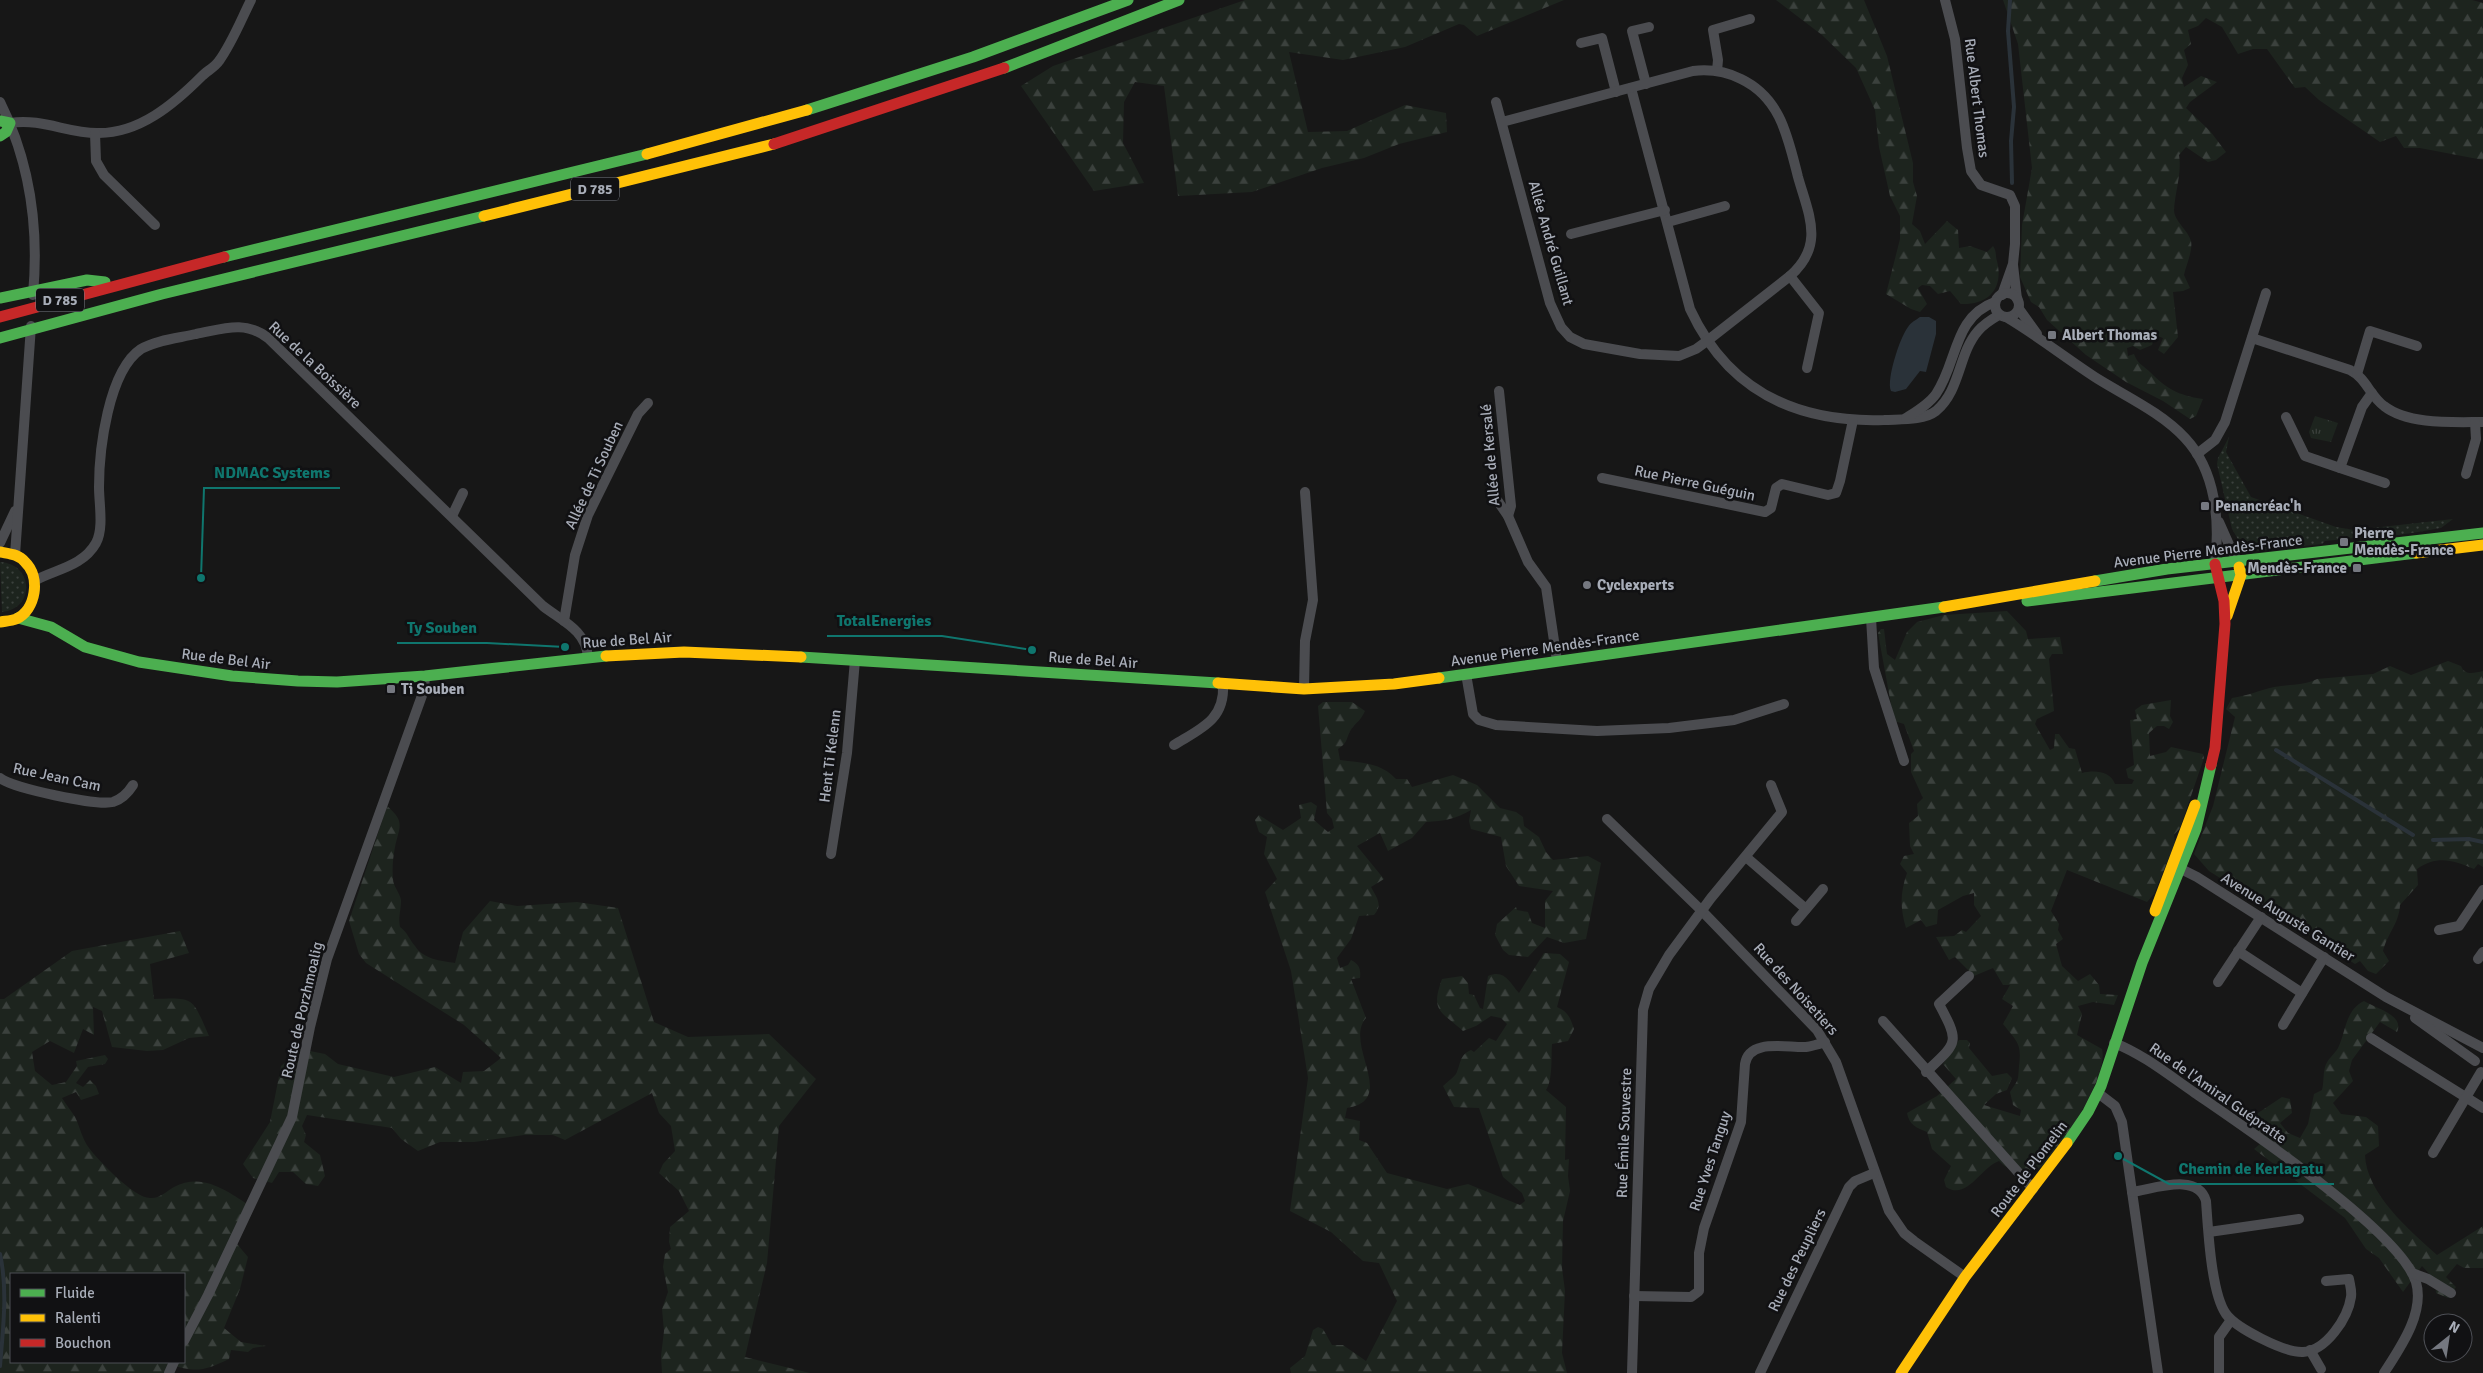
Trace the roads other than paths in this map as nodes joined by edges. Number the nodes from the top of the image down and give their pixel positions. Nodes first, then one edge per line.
1 (251, 0) edge
2 (1128, 0) edge
3 (1179, 0) edge
4 (1946, 0) edge
5 (1750, 19) dead end
6 (1649, 27) dead end
7 (1581, 43) dead end
8 (1717, 71) junction
9 (1646, 84) junction
10 (1631, 88) junction
11 (1616, 92) junction
12 (0, 102) edge
13 (1496, 102) dead end
14 (5, 122) edge
15 (1502, 122) junction
16 (95, 133) junction
17 (0, 136) edge
18 (1725, 206) dead end
19 (1665, 210) junction
20 (1668, 222) junction
21 (156, 225) dead end
22 (1572, 234) dead end
23 (2013, 264) junction
24 (1790, 276) junction
25 (121, 284) junction
26 (2266, 293) dead end
27 (0, 298) edge
28 (1999, 298) junction
29 (2018, 304) junction
30 (2003, 316) junction
31 (0, 317) edge
32 (2039, 337) junction
33 (0, 338) edge
34 (2252, 338) junction
35 (1707, 341) junction
36 (2417, 346) dead end
37 (1807, 368) dead end
38 (2357, 374) junction
39 (1499, 392) dead end
40 (2372, 393) junction
41 (648, 403) dead end
42 (2286, 417) dead end
43 (1905, 418) junction
44 (1853, 420) junction
45 (2479, 422) edge
46 (2197, 454) junction
47 (2340, 468) junction
48 (2466, 474) dead end
49 (1602, 478) dead end
50 (2386, 483) dead end
51 (1305, 492) dead end
52 (463, 493) dead end
53 (1495, 497) dead end
54 (19, 500) junction
55 (2217, 514) junction
56 (452, 516) junction
57 (1508, 516) junction
58 (2483, 534) edge
59 (0, 543) edge
60 (2483, 545) edge
61 (0, 552) edge
62 (15, 555) junction
63 (2238, 561) junction
64 (2215, 564) junction
65 (2241, 575) junction
66 (2217, 579) junction
67 (36, 580) junction
68 (34, 601) junction
69 (1939, 608) junction
70 (18, 618) junction
71 (1871, 618) junction
72 (0, 622) edge
73 (564, 622) junction
74 (2225, 624) junction
75 (50, 628) junction
76 (588, 657) junction
77 (855, 660) junction
78 (1557, 661) junction
79 (1466, 674) junction
80 (425, 676) junction
81 (1154, 679) joint
82 (1223, 685) junction
83 (1304, 689) junction
84 (1784, 704) dead end
85 (1174, 745) dead end
86 (1904, 761) dead end
87 (0, 778) edge
88 (133, 785) dead end
89 (1771, 785) dead end
90 (1607, 819) dead end
91 (831, 854) dead end
92 (1746, 857) junction
93 (2176, 866) junction
94 (1823, 889) dead end
95 (2483, 890) edge
96 (1806, 909) junction
97 (1703, 912) junction
98 (2261, 917) junction
99 (1796, 921) dead end
100 (2439, 930) dead end
101 (2238, 952) junction
102 (2324, 957) junction
103 (1969, 976) dead end
104 (2218, 982) dead end
105 (2302, 993) junction
106 (2386, 997) junction
107 (1883, 1021) dead end
108 (2283, 1025) dead end
109 (2371, 1038) dead end
110 (1825, 1042) junction
111 (2114, 1043) junction
112 (2483, 1049) edge
113 (2475, 1061) junction
114 (1926, 1072) junction
115 (2482, 1073) edge
116 (2098, 1093) junction
117 (2468, 1098) junction
118 (2483, 1108) edge
119 (2433, 1153) dead end
120 (1874, 1173) junction
121 (2033, 1189) junction
122 (2132, 1192) junction
123 (2299, 1219) dead end
124 (2209, 1232) junction
125 (2412, 1273) junction
126 (1965, 1277) junction
127 (2326, 1282) dead end
128 (2451, 1293) dead end
129 (1634, 1296) junction
130 (2231, 1320) junction
131 (185, 1339) edge
132 (2310, 1350) junction
133 (2321, 1369) dead end
134 (1632, 1373) edge
135 (1760, 1373) edge
136 (1901, 1373) edge
137 (2158, 1373) edge
138 (2219, 1373) edge
139 (2384, 1373) edge

1 - 16 street
2 - 25 main road, D 785
3 - 33 main road, D 785
4 - 23 street, Rue Albert Thomas
5 - 8 street
6 - 9 street
7 - 11 street
8 - 9 street, Allée André Guillant
8 - 24 street, Allée André Guillant
9 - 10 street, Allée André Guillant
10 - 11 street, Allée André Guillant
10 - 19 street
11 - 15 street, Allée André Guillant
12 - 14 street
13 - 15 street, Allée André Guillant
14 - 16 street
14 - 17 main road
14 - 54 street
15 - 35 street, Allée André Guillant
16 - 21 street
18 - 20 street
19 - 20 street
19 - 22 street
20 - 35 street
23 - 28 street, Rue Albert Thomas
23 - 29 street, Rue Albert Thomas
24 - 35 street, Allée André Guillant
24 - 37 street
25 - 27 main road
25 - 31 main road, D 785
26 - 34 street
28 - 29 street
28 - 30 street
28 - 43 street
29 - 30 street
29 - 32 street, Rue Albert Thomas
30 - 32 street, Rue Albert Thomas
30 - 43 street
32 - 46 street, Rue Albert Thomas
34 - 38 street
34 - 46 street
35 - 44 street
36 - 38 street
38 - 40 street
39 - 57 street, Allée de Kersalé
40 - 45 street
40 - 47 street
41 - 73 street, Allée de Ti Souben
42 - 47 street
43 - 44 street
44 - 49 street, Rue Pierre Guéguin
45 - 48 street
46 - 55 street, Rue Albert Thomas
47 - 50 street
51 - 83 street
52 - 56 street
53 - 57 street, Allée de Kersalé
54 - 59 street
54 - 62 street
55 - 63 street, Rue Albert Thomas
55 - 64 street, Rue Albert Thomas
56 - 67 street, Rue de la Boissière
56 - 73 street, Rue de la Boissière
57 - 78 street, Allée de Kersalé
58 - 63 main road, Avenue Pierre Mendès-France
60 - 65 main road, Avenue Pierre Mendès-France
61 - 62 main road
62 - 67 main road
63 - 64 main road, Avenue Pierre Mendès-France
63 - 65 main road
64 - 66 main road, Route de Plomelin
64 - 69 main road, Avenue Pierre Mendès-France
65 - 66 main road, Avenue Pierre Mendès-France
65 - 74 main road, Route de Plomelin
66 - 69 main road, Avenue Pierre Mendès-France
66 - 74 main road, Route de Plomelin
67 - 68 main road
68 - 70 main road
68 - 75 main road, Rue de Bel Air
69 - 71 main road, Avenue Pierre Mendès-France
70 - 72 main road
70 - 75 main road, Rue de Bel Air
71 - 78 main road, Avenue Pierre Mendès-France
71 - 86 street
73 - 76 street, Rue de la Boissière
74 - 93 main road, Route de Plomelin
75 - 80 main road, Rue de Bel Air
76 - 77 main road, Rue de Bel Air
76 - 80 main road, Rue de Bel Air
77 - 81 main road, Rue de Bel Air
77 - 91 street, Hent Ti Kelenn
78 - 79 main road, Avenue Pierre Mendès-France
79 - 83 main road, Avenue Pierre Mendès-France
79 - 84 street
80 - 131 street, Route de Porzhmoalig
81 - 82 main road, Avenue Pierre Mendès-France
82 - 83 main road, Avenue Pierre Mendès-France
82 - 85 street
87 - 88 street, Rue Jean Cam
89 - 92 street, Rue Émile Souvestre
90 - 97 street, Rue des Noisetiers
92 - 96 street
92 - 97 street, Rue Émile Souvestre
93 - 98 street, Avenue Auguste Gantier
93 - 111 main road, Route de Plomelin
94 - 96 street
95 - 100 street
96 - 99 street
97 - 110 street, Rue des Noisetiers
97 - 129 street, Rue Émile Souvestre
98 - 101 street
98 - 102 street, Avenue Auguste Gantier
101 - 104 street
101 - 105 street
102 - 105 street
102 - 106 street, Avenue Auguste Gantier
103 - 114 street
105 - 108 street
106 - 112 street, Avenue Auguste Gantier
106 - 113 street, Avenue Auguste Gantier
107 - 114 street
109 - 117 street
110 - 120 street, Rue des Noisetiers
110 - 129 street, Rue Yves Tanguy
111 - 116 main road, Route de Plomelin
111 - 125 street, Rue de l'Amiral Guépratte
112 - 113 street
113 - 115 street
114 - 121 street
115 - 117 street
116 - 121 main road, Route de Plomelin
116 - 122 street
117 - 118 street
117 - 119 street
120 - 126 street, Rue des Noisetiers
120 - 135 street, Rue des Peupliers
121 - 126 main road, Route de Plomelin
122 - 124 street
122 - 137 street
123 - 124 street
124 - 130 street
125 - 128 street
125 - 139 street, Rue de l'Amiral Guépratte
126 - 136 main road, Route de Plomelin
127 - 132 street
129 - 134 street, Rue Émile Souvestre
130 - 132 street
130 - 138 street
132 - 133 street

